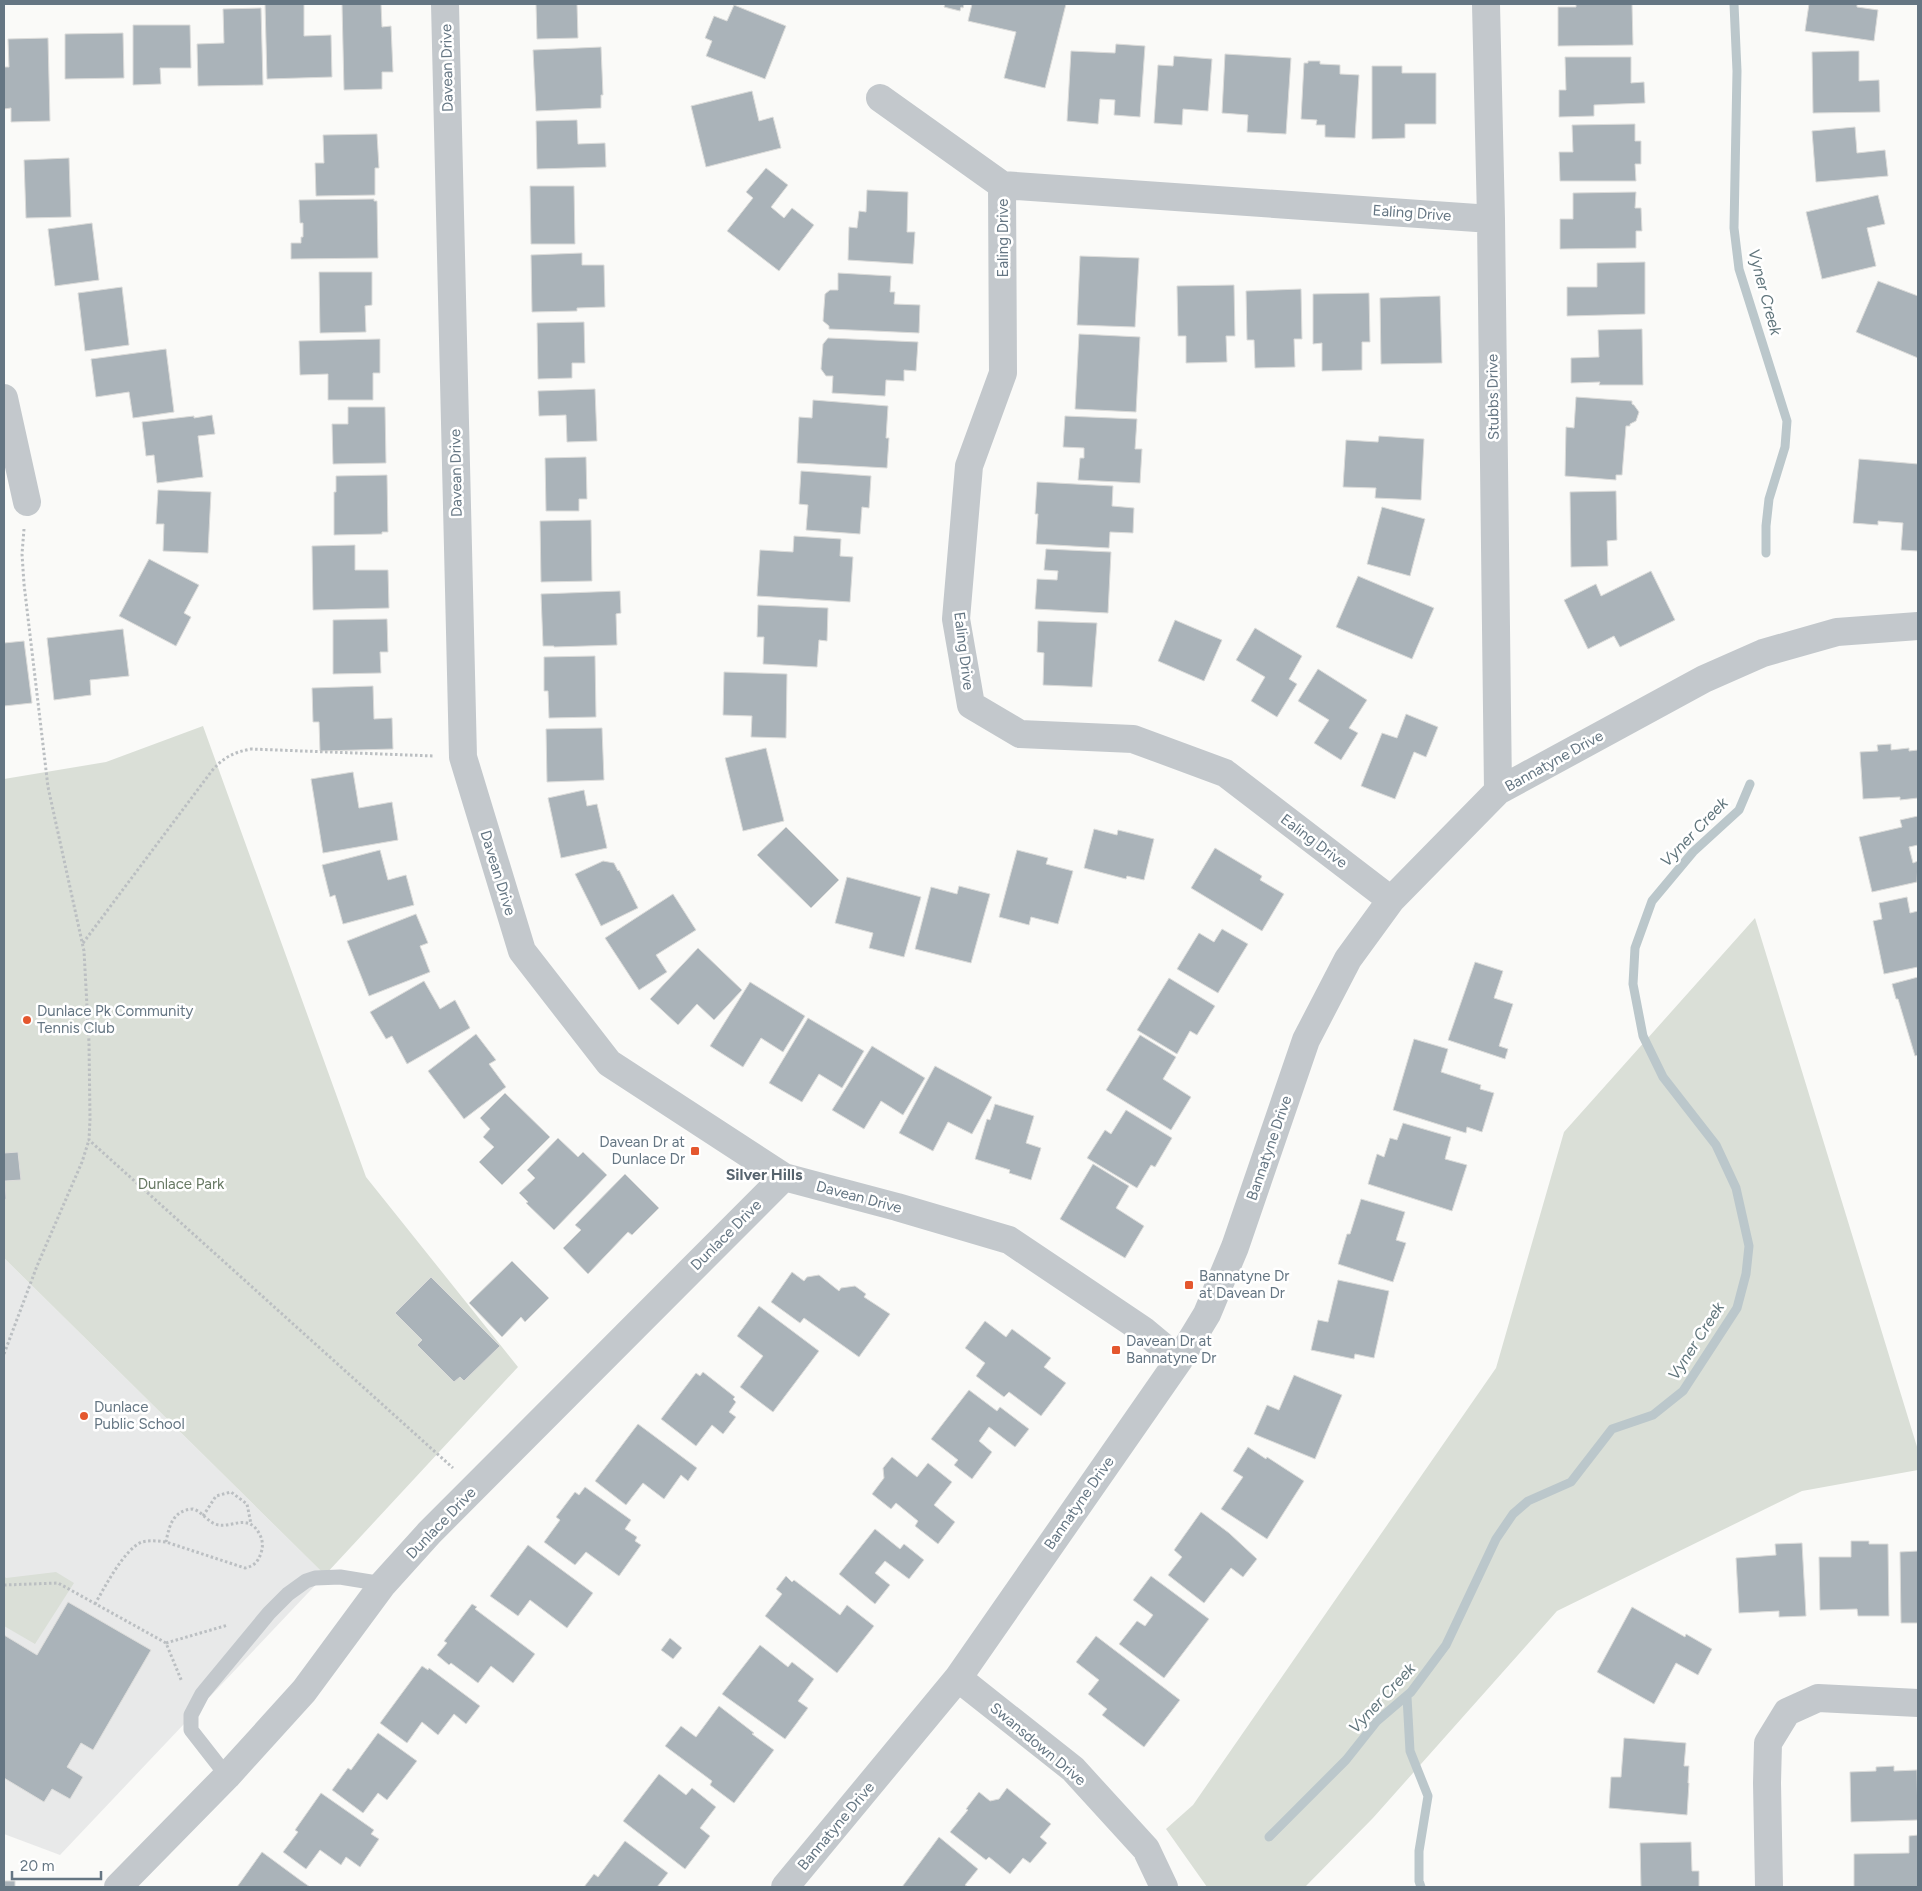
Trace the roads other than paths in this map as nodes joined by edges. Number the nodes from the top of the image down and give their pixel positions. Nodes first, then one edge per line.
1 (445, 4) edge
2 (1486, 4) edge
3 (880, 98) dead end
4 (1002, 185) junction
5 (1492, 219) junction
6 (4, 398) edge
7 (27, 502) road end
8 (1918, 626) edge
9 (1498, 791) junction
10 (1391, 900) junction
11 (784, 1177) junction
12 (1178, 1360) junction
13 (383, 1584) junction
14 (958, 1678) junction
15 (1918, 1703) edge
16 (227, 1776) junction
17 (118, 1887) edge
18 (785, 1887) edge
19 (1164, 1887) edge
20 (1769, 1887) edge

1 - 11 street, Davean Drive
2 - 5 street, Stubbs Drive
3 - 4 street, Ealing Drive
4 - 5 street, Ealing Drive
4 - 10 street, Ealing Drive
5 - 9 street, Stubbs Drive
6 - 7 street
8 - 9 street, Bannatyne Drive
9 - 10 street, Bannatyne Drive
10 - 12 street, Bannatyne Drive
11 - 12 street, Davean Drive
11 - 13 street, Dunlace Drive
12 - 14 street, Bannatyne Drive
13 - 16 street, Dunlace Drive
13 - 16 lane
14 - 18 street, Bannatyne Drive
14 - 19 street, Swansdown Drive
15 - 20 street
16 - 17 street, Dunlace Drive

